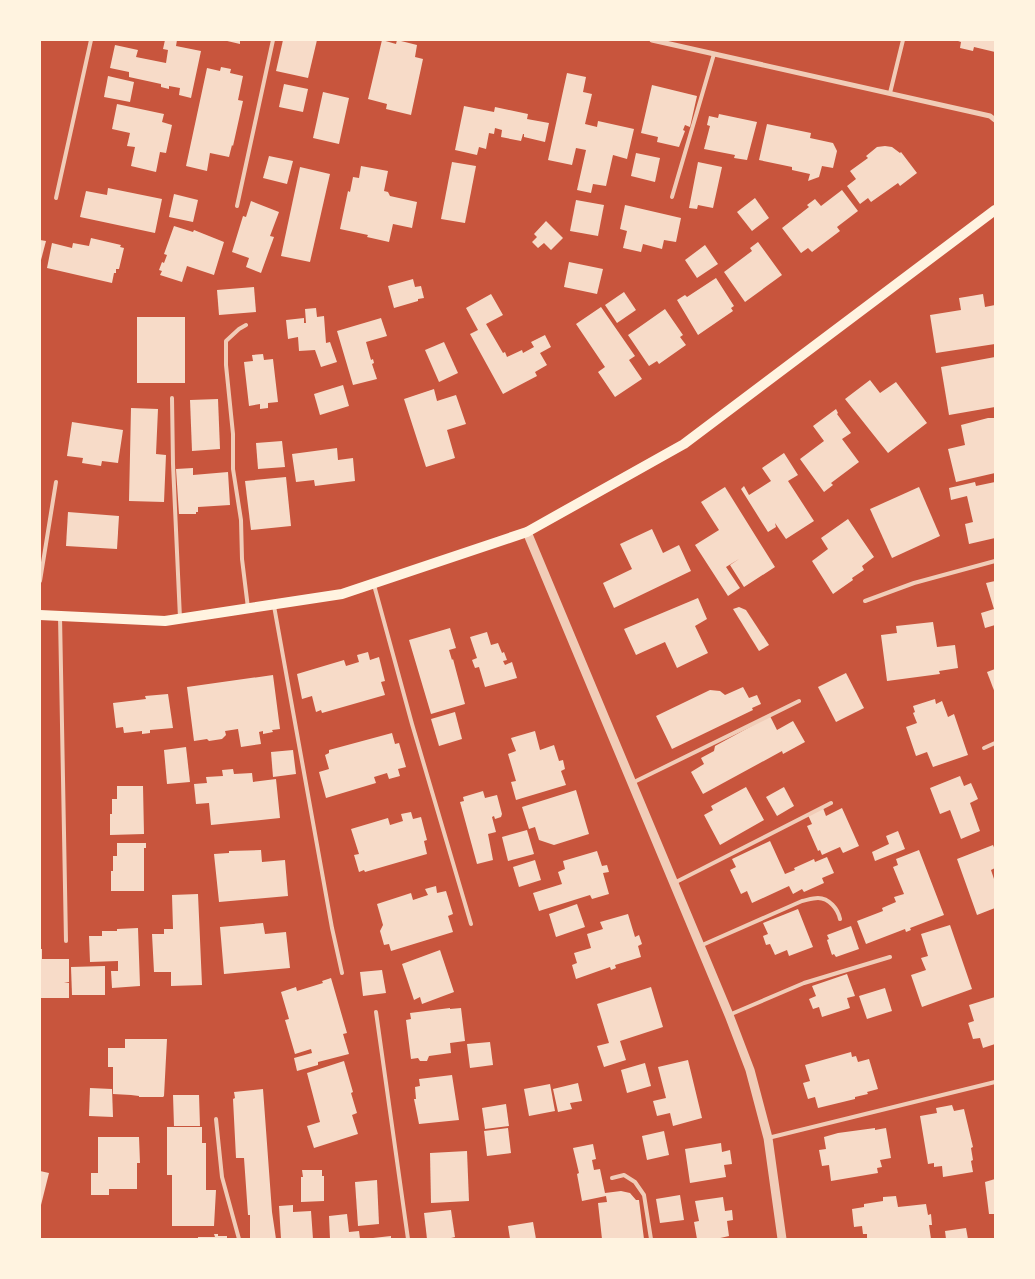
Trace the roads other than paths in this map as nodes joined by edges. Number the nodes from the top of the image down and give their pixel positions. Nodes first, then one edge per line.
1 (91, 40) edge
2 (272, 40) edge
3 (652, 40) edge
4 (903, 40) edge
5 (714, 54) junction
6 (890, 93) junction
7 (995, 120) edge
8 (672, 197) dead end
9 (56, 198) dead end
10 (237, 206) dead end
11 (995, 210) edge
12 (246, 325) dead end
13 (172, 398) dead end
14 (56, 482) dead end
15 (527, 532) junction
16 (995, 560) edge
17 (40, 581) edge
18 (373, 583) junction
19 (865, 601) dead end
20 (274, 604) junction
21 (248, 608) junction
22 (40, 615) edge
23 (60, 616) junction
24 (180, 618) junction
25 (799, 701) dead end
26 (995, 743) edge
27 (984, 748) dead end
28 (632, 783) junction
29 (831, 803) dead end
30 (674, 883) junction
31 (840, 919) dead end
32 (471, 924) dead end
33 (66, 940) dead end
34 (700, 946) junction
35 (890, 956) dead end
36 (342, 973) dead end
37 (376, 1012) dead end
38 (729, 1016) junction
39 (995, 1082) edge
40 (216, 1119) dead end
41 (768, 1138) junction
42 (612, 1178) dead end
43 (239, 1239) edge
44 (408, 1239) edge
45 (651, 1239) edge
46 (782, 1239) edge

1 - 9 lane
2 - 10 lane
3 - 5 street
4 - 6 lane
5 - 6 street
5 - 8 lane
6 - 7 street
11 - 15 main road
12 - 21 lane
13 - 24 lane
14 - 17 lane
15 - 18 main road
15 - 28 street
16 - 19 lane
18 - 20 main road
18 - 32 lane
20 - 21 main road
20 - 36 lane
21 - 24 main road
22 - 23 main road
23 - 24 main road
23 - 33 lane
25 - 28 lane
26 - 27 lane
28 - 30 street
29 - 30 lane
30 - 34 street
31 - 34 lane
34 - 38 street
35 - 38 lane
37 - 44 lane
38 - 41 street
39 - 41 lane
40 - 43 lane
41 - 46 street
42 - 45 lane

